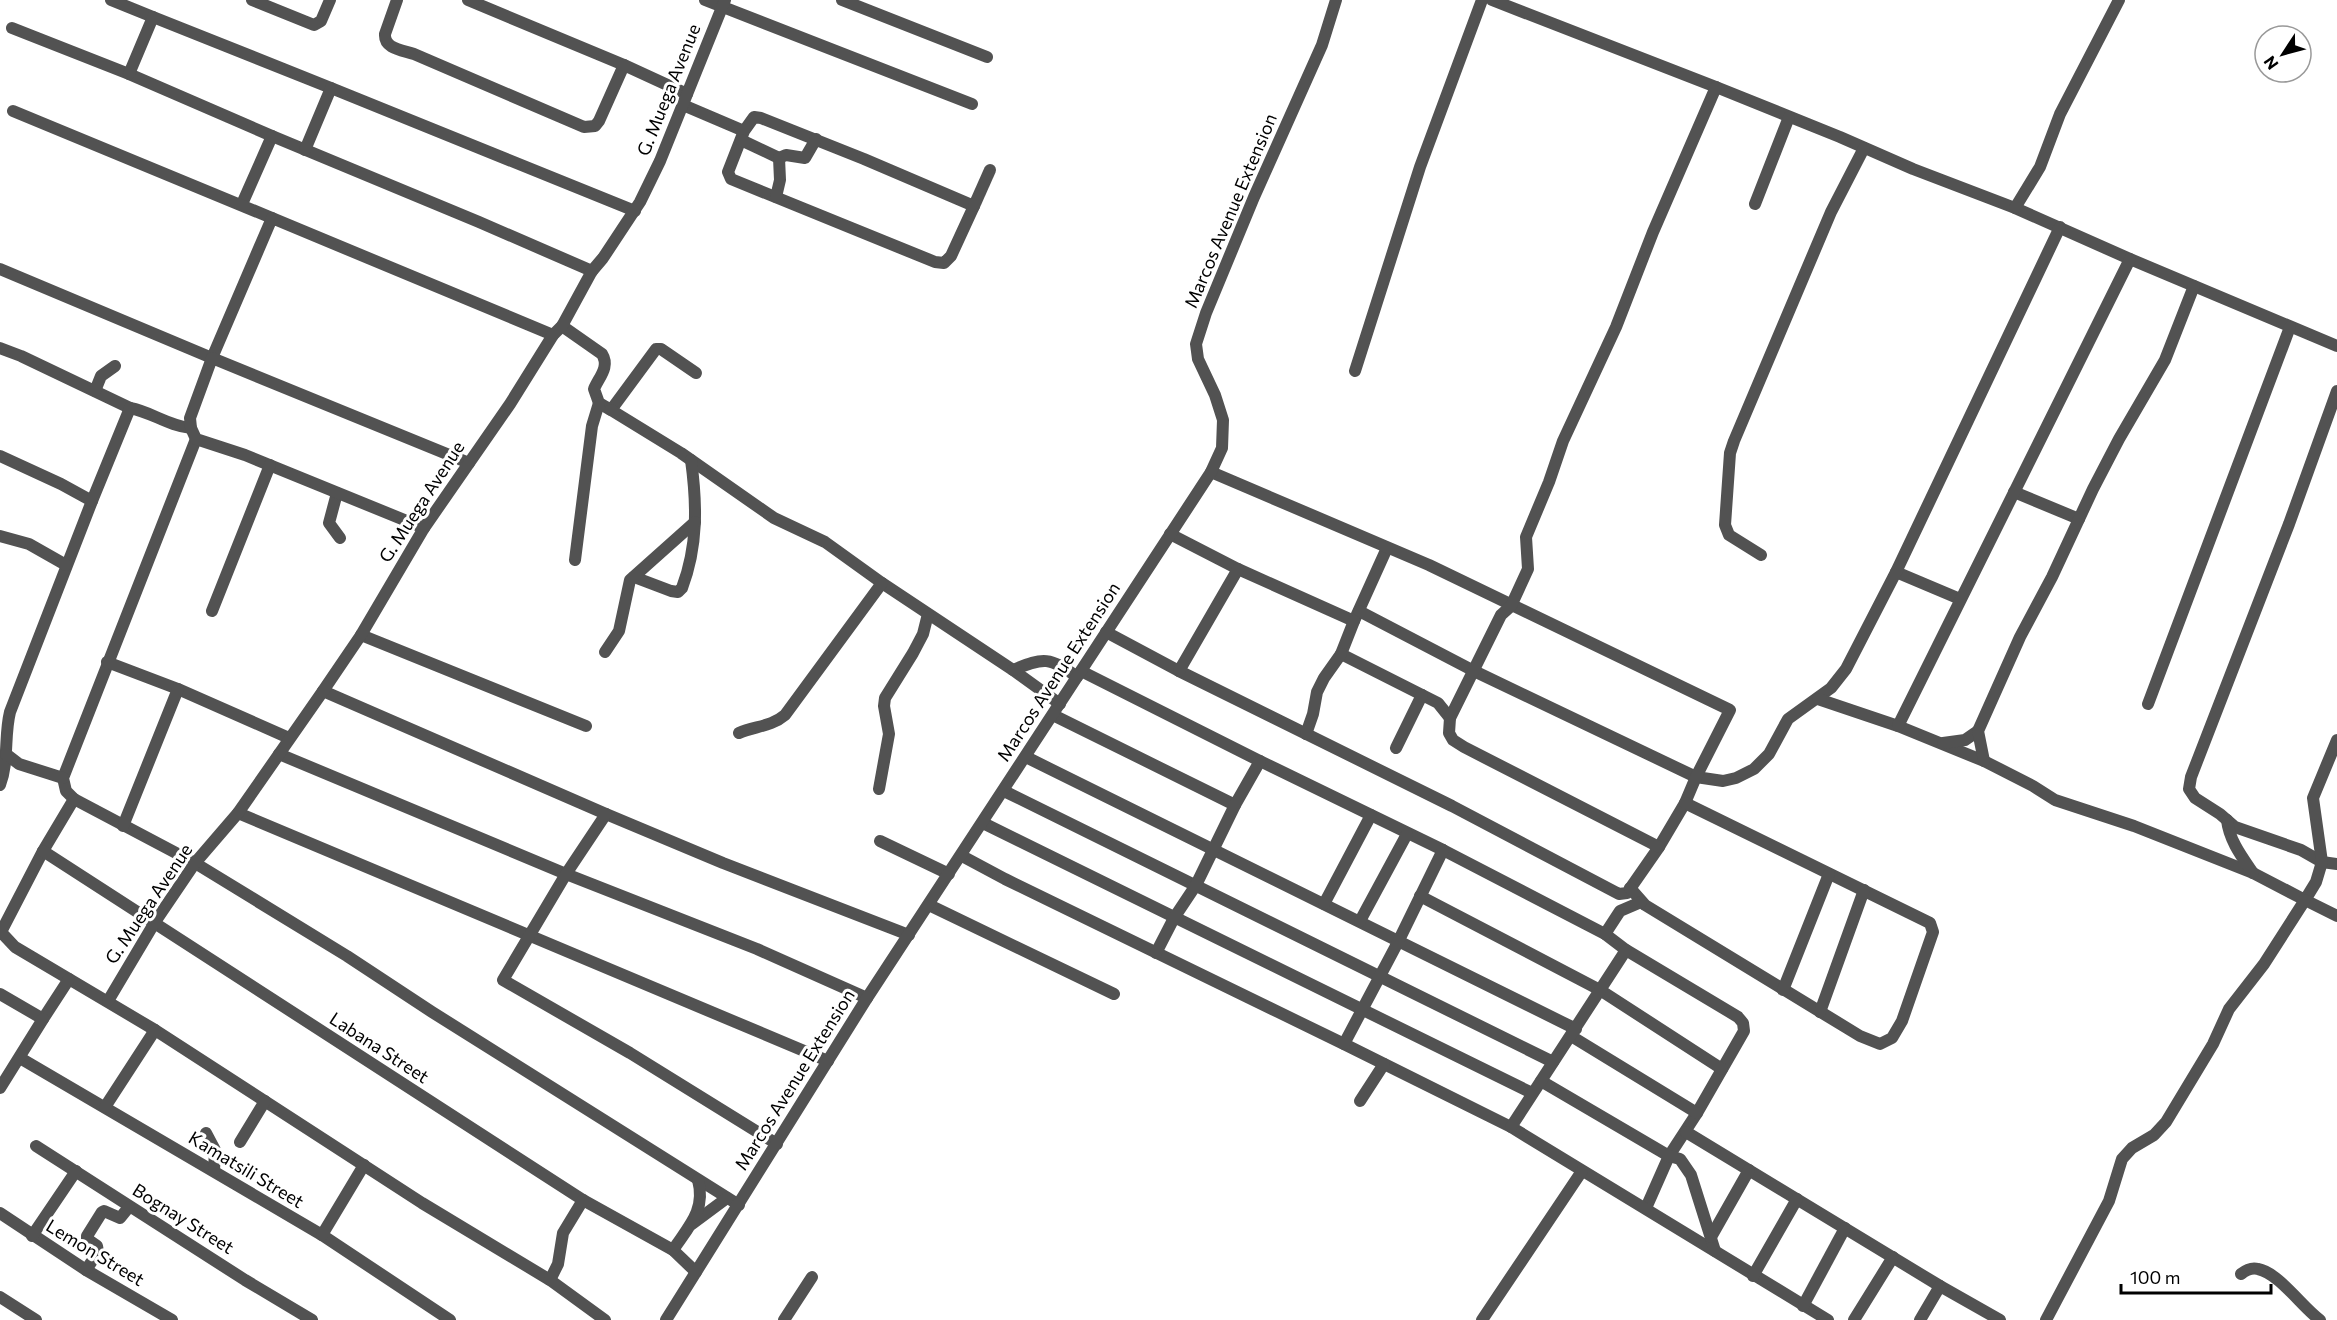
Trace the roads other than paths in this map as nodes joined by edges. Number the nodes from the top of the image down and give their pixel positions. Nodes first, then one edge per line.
1 (111, 0) edge
2 (252, 0) edge
3 (330, 0) edge
4 (398, 0) edge
5 (468, 0) edge
6 (705, 0) edge
7 (842, 0) edge
8 (1336, 0) edge
9 (1482, 0) edge
10 (1492, 0) edge
11 (2119, 0) edge
12 (724, 4) edge
13 (153, 17) junction
14 (12, 28) dead end
15 (987, 57) dead end
16 (624, 65) junction
17 (129, 74) junction
18 (1716, 87) junction
19 (331, 88) junction
20 (685, 99) junction
21 (972, 104) dead end
22 (13, 111) dead end
23 (1789, 117) junction
24 (742, 135) junction
25 (272, 136) junction
26 (816, 139) junction
27 (1864, 148) junction
28 (305, 150) junction
29 (779, 158) junction
30 (990, 170) dead end
31 (776, 197) junction
32 (242, 204) junction
33 (1755, 204) dead end
34 (974, 206) junction
35 (2015, 208) junction
36 (635, 211) junction
37 (272, 218) junction
38 (2060, 226) junction
39 (2130, 259) junction
40 (0, 269) edge
41 (592, 271) junction
42 (2193, 286) junction
43 (2290, 327) junction
44 (557, 331) junction
45 (2337, 346) edge
46 (0, 348) edge
47 (212, 358) junction
48 (115, 366) dead end
49 (1354, 371) dead end
50 (696, 373) dead end
51 (95, 391) junction
52 (2337, 391) edge
53 (599, 403) junction
54 (130, 408) junction
55 (611, 410) junction
56 (193, 433) junction
57 (0, 456) edge
58 (691, 460) junction
59 (469, 463) junction
60 (270, 465) junction
61 (1210, 472) junction
62 (2014, 492) junction
63 (337, 494) junction
64 (92, 501) junction
65 (2079, 519) junction
66 (695, 522) junction
67 (424, 528) junction
68 (1170, 534) junction
69 (0, 536) edge
70 (340, 538) dead end
71 (1387, 548) junction
72 (1761, 555) dead end
73 (576, 560) dead end
74 (66, 565) junction
75 (1238, 570) junction
76 (1896, 572) junction
77 (634, 577) junction
78 (882, 583) junction
79 (1498, 599) junction
80 (1960, 599) junction
81 (1511, 606) junction
82 (212, 611) dead end
83 (928, 614) junction
84 (1501, 615) junction
85 (1356, 616) junction
86 (1106, 632) junction
87 (361, 635) junction
88 (605, 652) dead end
89 (1341, 654) junction
90 (107, 662) junction
91 (1013, 670) junction
92 (1179, 671) junction
93 (1474, 671) junction
94 (1079, 674) junction
95 (178, 689) junction
96 (323, 691) junction
97 (1422, 694) junction
98 (1818, 699) junction
99 (1459, 700) junction
100 (1438, 703) junction
101 (1060, 704) junction
102 (2148, 704) dead end
103 (1053, 715) junction
104 (1450, 718) junction
105 (586, 726) dead end
106 (1898, 726) junction
107 (1978, 731) junction
108 (739, 733) dead end
109 (1306, 734) junction
110 (289, 738) junction
111 (2337, 740) edge
112 (1940, 743) junction
113 (1396, 748) dead end
114 (6, 754) junction
115 (279, 754) junction
116 (1026, 757) junction
117 (1260, 761) junction
118 (1984, 761) junction
119 (1695, 777) junction
120 (63, 778) junction
121 (0, 785) edge
122 (879, 789) dead end
123 (1004, 791) junction
124 (74, 799) junction
125 (1685, 803) junction
126 (1235, 805) junction
127 (238, 813) junction
128 (606, 814) junction
129 (1371, 815) junction
130 (2227, 820) junction
131 (983, 823) junction
132 (123, 826) junction
133 (1407, 834) junction
134 (880, 841) dead end
135 (1659, 847) junction
136 (1443, 850) junction
137 (43, 851) junction
138 (1213, 851) junction
139 (962, 856) junction
140 (2322, 862) junction
141 (195, 863) junction
142 (2337, 864) edge
143 (2253, 873) junction
144 (566, 874) junction
145 (949, 874) junction
146 (1829, 874) junction
147 (1196, 885) junction
148 (1630, 888) junction
149 (1864, 890) junction
150 (1420, 896) junction
151 (2305, 900) junction
152 (1641, 902) junction
153 (1324, 903) junction
154 (929, 905) junction
155 (2337, 916) edge
156 (1174, 918) junction
157 (1360, 921) junction
158 (155, 922) junction
159 (1, 932) edge
160 (909, 934) junction
161 (1605, 934) junction
162 (530, 936) junction
163 (1398, 942) junction
164 (1626, 950) junction
165 (1156, 953) junction
166 (1380, 975) junction
167 (69, 979) junction
168 (1600, 990) junction
169 (1783, 990) junction
170 (0, 994) edge
171 (1114, 994) dead end
172 (867, 998) junction
173 (108, 1001) junction
174 (1362, 1010) junction
175 (1820, 1012) junction
176 (43, 1018) junction
177 (155, 1030) junction
178 (1573, 1033) junction
179 (1344, 1044) junction
180 (20, 1058) junction
181 (828, 1061) junction
182 (1553, 1062) junction
183 (1384, 1064) junction
184 (1722, 1069) junction
185 (1541, 1081) junction
186 (0, 1088) edge
187 (1532, 1094) junction
188 (265, 1101) junction
189 (1360, 1101) dead end
190 (105, 1107) junction
191 (1697, 1113) junction
192 (1511, 1127) junction
193 (1686, 1131) junction
194 (206, 1133) dead end
195 (240, 1142) dead end
196 (777, 1144) junction
197 (36, 1146) dead end
198 (1669, 1156) junction
199 (364, 1165) junction
200 (1749, 1170) junction
201 (76, 1171) junction
202 (214, 1171) junction
203 (1582, 1171) junction
204 (698, 1180) junction
205 (727, 1198) junction
206 (1797, 1199) junction
207 (583, 1200) junction
208 (739, 1205) junction
209 (129, 1207) junction
210 (1646, 1208) junction
211 (0, 1213) edge
212 (689, 1226) junction
213 (1845, 1228) junction
214 (322, 1235) junction
215 (32, 1236) junction
216 (1711, 1237) junction
217 (673, 1250) junction
218 (1715, 1251) junction
219 (1893, 1257) junction
220 (86, 1270) junction
221 (696, 1272) junction
222 (2241, 1274) dead end
223 (1753, 1275) junction
224 (812, 1277) dead end
225 (550, 1280) junction
226 (1940, 1286) junction
227 (0, 1297) edge
228 (1803, 1306) junction
229 (1979, 1315) edge
230 (1484, 1319) edge
231 (36, 1320) edge
232 (172, 1320) edge
233 (312, 1320) edge
234 (450, 1320) edge
235 (606, 1320) edge
236 (666, 1320) edge
237 (784, 1320) edge
238 (1828, 1320) edge
239 (1854, 1320) edge
240 (1920, 1320) edge
241 (2000, 1320) edge
242 (2046, 1320) edge
243 (2320, 1320) edge

1 - 13 street
2 - 3 street
4 - 16 street
5 - 16 street
6 - 12 street
7 - 15 street
8 - 61 street, Marcos Avenue Extension
9 - 49 street
10 - 18 street
11 - 35 street
12 - 20 street, G. Muega Avenue
12 - 21 street
13 - 17 street
13 - 19 street
14 - 17 street
16 - 20 street
17 - 25 street
18 - 23 street
18 - 81 street
19 - 28 street
19 - 36 street
20 - 24 street
20 - 36 street, G. Muega Avenue
22 - 32 street
23 - 27 street
23 - 33 street
24 - 26 street
24 - 29 street
24 - 31 street
25 - 28 street
25 - 32 street
26 - 29 street
26 - 34 street
27 - 35 street
27 - 72 street
28 - 41 street
29 - 31 street
30 - 34 street
31 - 34 street
32 - 37 street
35 - 38 street
36 - 41 street, G. Muega Avenue
37 - 44 street
37 - 47 street
38 - 39 street
38 - 76 street
39 - 42 street
39 - 62 street
40 - 47 street
41 - 44 street, G. Muega Avenue
42 - 43 street
42 - 65 street
43 - 45 street
43 - 102 street
44 - 53 street
44 - 59 street, G. Muega Avenue
46 - 51 street
47 - 56 street
47 - 59 street
48 - 51 street
50 - 55 street
51 - 54 street
52 - 130 street
53 - 55 street
53 - 73 street
54 - 56 street
54 - 64 street
55 - 58 street
56 - 60 street
56 - 90 street
57 - 64 street
58 - 66 street
58 - 78 street
59 - 67 street, G. Muega Avenue
60 - 63 street
60 - 82 street
61 - 68 street, Marcos Avenue Extension
61 - 71 street
62 - 65 street
62 - 80 street
63 - 67 street
63 - 70 street
64 - 74 street
65 - 107 street
66 - 77 street
66 - 77 street
67 - 87 street, G. Muega Avenue
68 - 75 street
68 - 86 street, Marcos Avenue Extension
69 - 74 street
71 - 79 street
71 - 85 street
74 - 114 street
75 - 85 street
75 - 92 street
76 - 80 street
76 - 98 street
77 - 88 street
78 - 83 street
78 - 108 street
79 - 81 street
79 - 84 street
80 - 106 street
81 - 84 street
81 - 119 street
83 - 91 street
83 - 122 street
84 - 93 street
85 - 89 street
85 - 93 street
86 - 92 street
86 - 94 street, Marcos Avenue Extension
87 - 96 street, G. Muega Avenue
87 - 105 street
89 - 97 street
89 - 109 street
90 - 95 street
90 - 120 street
91 - 94 street
91 - 101 street
92 - 109 street
93 - 99 street
93 - 119 street
94 - 101 street, Marcos Avenue Extension
94 - 117 street
95 - 110 street
95 - 132 street
96 - 110 street, G. Muega Avenue
96 - 128 street
97 - 100 street
97 - 113 street
98 - 106 street
98 - 119 street
99 - 100 street
99 - 104 street
100 - 104 street
101 - 103 street, Marcos Avenue Extension
103 - 116 street, Marcos Avenue Extension
103 - 126 street
104 - 135 street
106 - 112 street
107 - 112 street
107 - 118 street
109 - 148 street
110 - 115 street, G. Muega Avenue
111 - 140 street
112 - 118 street
114 - 120 street
114 - 121 street
115 - 127 street, G. Muega Avenue
115 - 144 street
116 - 123 street, Marcos Avenue Extension
116 - 138 street
117 - 126 street
117 - 129 street
118 - 143 street
119 - 125 street
120 - 124 street
123 - 131 street, Marcos Avenue Extension
123 - 147 street
124 - 132 street
124 - 137 street
125 - 135 street
125 - 146 street
126 - 138 street
127 - 141 street, G. Muega Avenue
127 - 162 street
128 - 144 street
128 - 160 street
129 - 133 street
129 - 153 street
130 - 140 street
130 - 143 street
131 - 139 street, Marcos Avenue Extension
131 - 156 street
132 - 141 street
133 - 136 street
133 - 157 street
134 - 145 street
135 - 148 street
136 - 150 street
136 - 161 street
137 - 158 street, Labana Street
137 - 159 street
138 - 147 street
138 - 153 street
139 - 145 street, Marcos Avenue Extension
139 - 165 street
140 - 142 street
140 - 151 street
141 - 158 street, G. Muega Avenue
141 - 204 street
143 - 151 street
144 - 162 street
144 - 172 street
145 - 154 street, Marcos Avenue Extension
146 - 149 street
146 - 169 street
147 - 156 street
147 - 166 street
148 - 152 street
149 - 175 street
149 - 175 street
150 - 163 street
150 - 168 street
151 - 155 street
151 - 242 street
152 - 161 street
152 - 169 street
153 - 157 street
154 - 160 street, Marcos Avenue Extension
154 - 171 street
156 - 165 street
156 - 174 street
157 - 163 street
158 - 173 street, G. Muega Avenue
158 - 207 street, Labana Street
159 - 167 street
160 - 172 street, Marcos Avenue Extension
161 - 164 street
162 - 181 street
162 - 196 street
163 - 166 street
163 - 178 street
164 - 168 street
164 - 184 street
165 - 179 street
166 - 174 street
166 - 182 street
167 - 173 street
167 - 176 street
168 - 178 street
168 - 184 street
169 - 175 street
170 - 176 street
172 - 181 street, Marcos Avenue Extension
173 - 177 street
174 - 179 street
174 - 187 street
176 - 180 street
177 - 188 street
177 - 190 street
178 - 182 street
178 - 191 street
179 - 183 street
180 - 186 street
180 - 190 street, Kamatsili Street
181 - 196 street, Marcos Avenue Extension
182 - 185 street
183 - 189 street
183 - 192 street
184 - 191 street
185 - 187 street
185 - 198 street
187 - 192 street
188 - 195 street
188 - 199 street
190 - 202 street, Kamatsili Street
191 - 193 street
192 - 203 street
193 - 198 street
193 - 200 street
194 - 202 street
196 - 208 street, Marcos Avenue Extension
197 - 201 street, Bognay Street
198 - 210 street
198 - 216 street
199 - 214 street
199 - 225 street
200 - 206 street
200 - 216 street
201 - 209 street, Bognay Street
201 - 215 street
202 - 214 street, Kamatsili Street
203 - 210 street
203 - 230 street
204 - 205 street
204 - 212 street
205 - 208 street
205 - 212 street
206 - 213 street
206 - 223 street
207 - 217 street, Labana Street
207 - 225 street
208 - 221 street, Marcos Avenue Extension
209 - 220 street
209 - 233 street, Bognay Street
210 - 218 street
211 - 215 street, Lemon Street
212 - 217 street
213 - 219 street
213 - 228 street
214 - 234 street, Kamatsili Street
215 - 220 street, Lemon Street
216 - 218 street
217 - 221 street, Labana Street
218 - 223 street
219 - 226 street
219 - 239 street
220 - 232 street, Lemon Street
221 - 236 street, Marcos Avenue Extension
222 - 243 street
223 - 228 street
224 - 237 street
225 - 235 street
226 - 229 street
226 - 240 street
227 - 231 street
228 - 238 street
229 - 241 street

